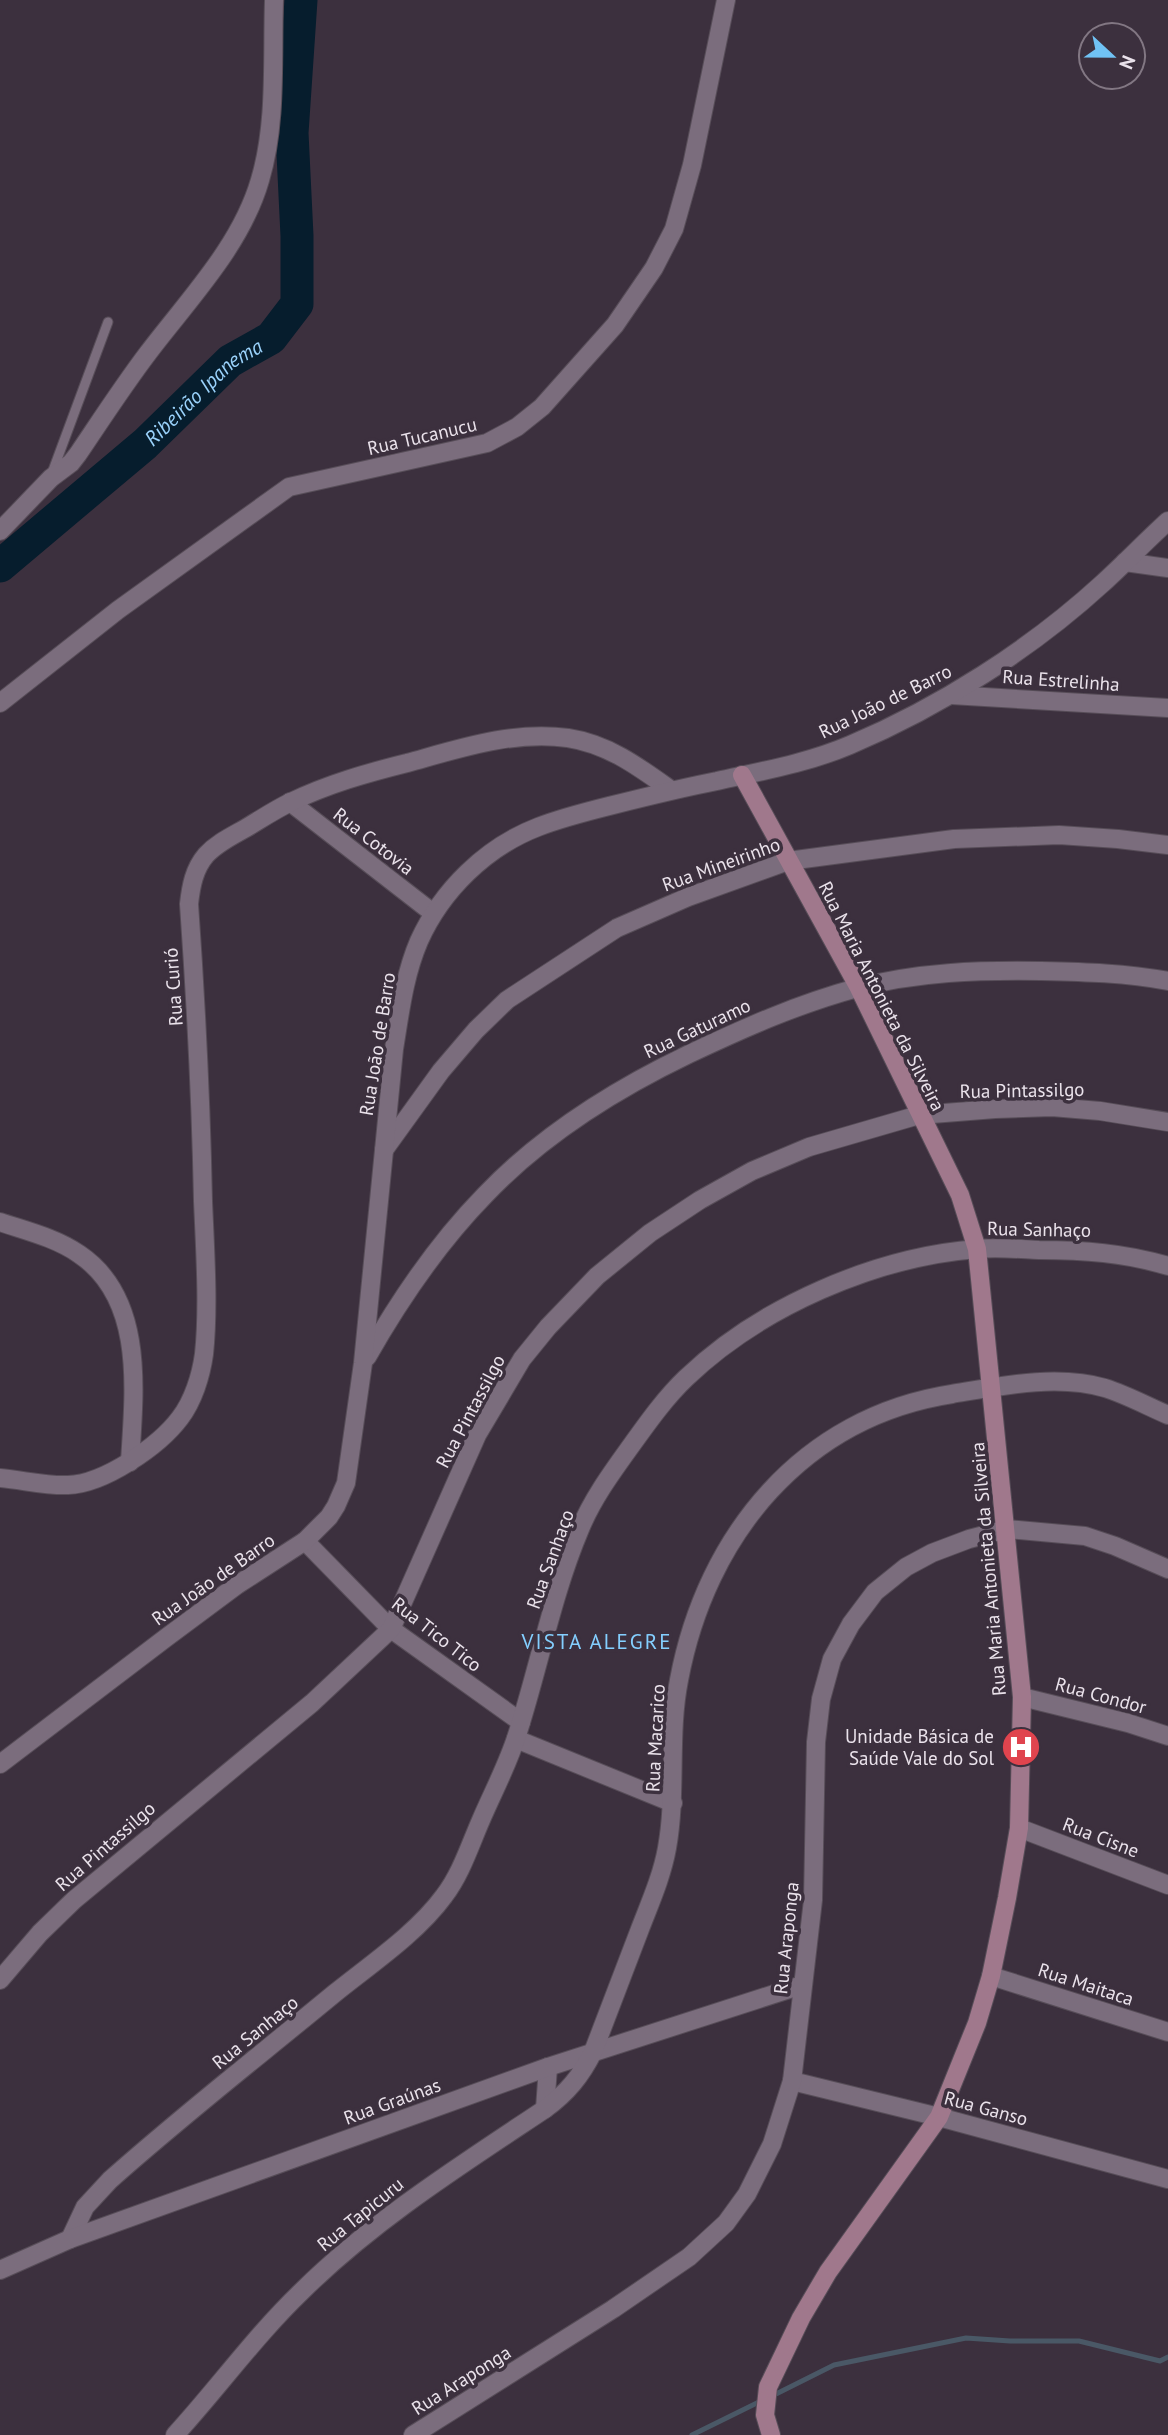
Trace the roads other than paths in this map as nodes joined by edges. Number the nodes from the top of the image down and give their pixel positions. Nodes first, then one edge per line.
1 (274, 0) edge
2 (726, 0) edge
3 (108, 322) dead end
4 (51, 478) junction
5 (1168, 521) edge
6 (0, 531) edge
7 (1125, 562) junction
8 (1168, 568) edge
9 (951, 695) junction
10 (0, 703) edge
11 (1168, 708) edge
12 (742, 775) junction
13 (671, 790) junction
14 (290, 802) junction
15 (1168, 845) edge
16 (788, 861) junction
17 (433, 913) junction
18 (1168, 981) edge
19 (859, 988) junction
20 (919, 1115) junction
21 (1168, 1122) edge
22 (384, 1150) junction
23 (0, 1222) edge
24 (977, 1249) junction
25 (1168, 1266) edge
26 (363, 1363) junction
27 (992, 1388) junction
28 (1168, 1415) edge
29 (130, 1462) junction
30 (0, 1478) edge
31 (1007, 1529) junction
32 (305, 1541) junction
33 (1168, 1569) edge
34 (391, 1629) junction
35 (1022, 1697) junction
36 (519, 1730) junction
37 (1168, 1736) edge
38 (0, 1764) edge
39 (673, 1803) junction
40 (1019, 1828) junction
41 (1168, 1885) edge
42 (991, 1976) junction
43 (0, 1980) edge
44 (803, 1985) junction
45 (1168, 2032) edge
46 (593, 2052) junction
47 (548, 2067) junction
48 (792, 2081) junction
49 (545, 2109) junction
50 (939, 2117) junction
51 (1168, 2179) edge
52 (70, 2239) junction
53 (0, 2270) edge
54 (175, 2435) edge
55 (413, 2435) edge
56 (771, 2435) edge

1 - 4 street
2 - 10 street, Rua Tucanucu
3 - 4 lane
4 - 6 street
5 - 7 street, Rua João de Barro
7 - 8 street
7 - 9 street, Rua João de Barro
9 - 11 street, Rua Estrelinha
9 - 12 street, Rua João de Barro
12 - 13 street, Rua João de Barro
12 - 16 street, Rua Maria Antonieta da Silveira
13 - 14 street, Rua Curió
13 - 17 street, Rua João de Barro
14 - 17 street, Rua Cotovia
14 - 29 street, Rua Curió
15 - 16 street, Rua Mineirinho
16 - 19 street, Rua Maria Antonieta da Silveira
16 - 22 street, Rua Mineirinho
17 - 22 street, Rua João de Barro
18 - 19 street, Rua Gaturamo
19 - 20 street, Rua Maria Antonieta da Silveira
19 - 26 street, Rua Gaturamo
20 - 21 street, Rua Pintassilgo
20 - 24 street, Rua Maria Antonieta da Silveira
20 - 34 street, Rua Pintassilgo
22 - 26 street, Rua João de Barro
23 - 29 street
24 - 25 street, Rua Sanhaço
24 - 27 street, Rua Maria Antonieta da Silveira
24 - 36 street, Rua Sanhaço
26 - 32 street, Rua João de Barro
27 - 28 street, Rua Macarico
27 - 31 street, Rua Maria Antonieta da Silveira
27 - 39 street, Rua Macarico
29 - 30 street, Rua Curió
31 - 33 street, Rua Araponga
31 - 35 street, Rua Maria Antonieta da Silveira
31 - 44 street, Rua Araponga
32 - 34 street, Rua Tico Tico
32 - 38 street, Rua João de Barro
34 - 36 street, Rua Tico Tico
34 - 43 street, Rua Pintassilgo
35 - 37 street, Rua Condor
35 - 40 street, Rua Maria Antonieta da Silveira
36 - 39 street, Rua Tico Tico
36 - 52 street, Rua Sanhaço
39 - 46 street, Rua Macarico
40 - 41 street, Rua Cisne
40 - 42 street, Rua Maria Antonieta da Silveira
42 - 45 street, Rua Maitaca
42 - 50 street, Rua Maria Antonieta da Silveira
44 - 46 street, Rua Graúnas
44 - 48 street, Rua Araponga
46 - 47 street, Rua Graúnas
46 - 49 street, Rua Tapicuru
47 - 49 street
47 - 52 street, Rua Graúnas
48 - 50 street, Rua Ganso
48 - 55 street, Rua Araponga
49 - 54 street, Rua Tapicuru
50 - 51 street, Rua Ganso
50 - 56 street, Rua Maria Antonieta da Silveira
52 - 53 street, Rua Graúnas

